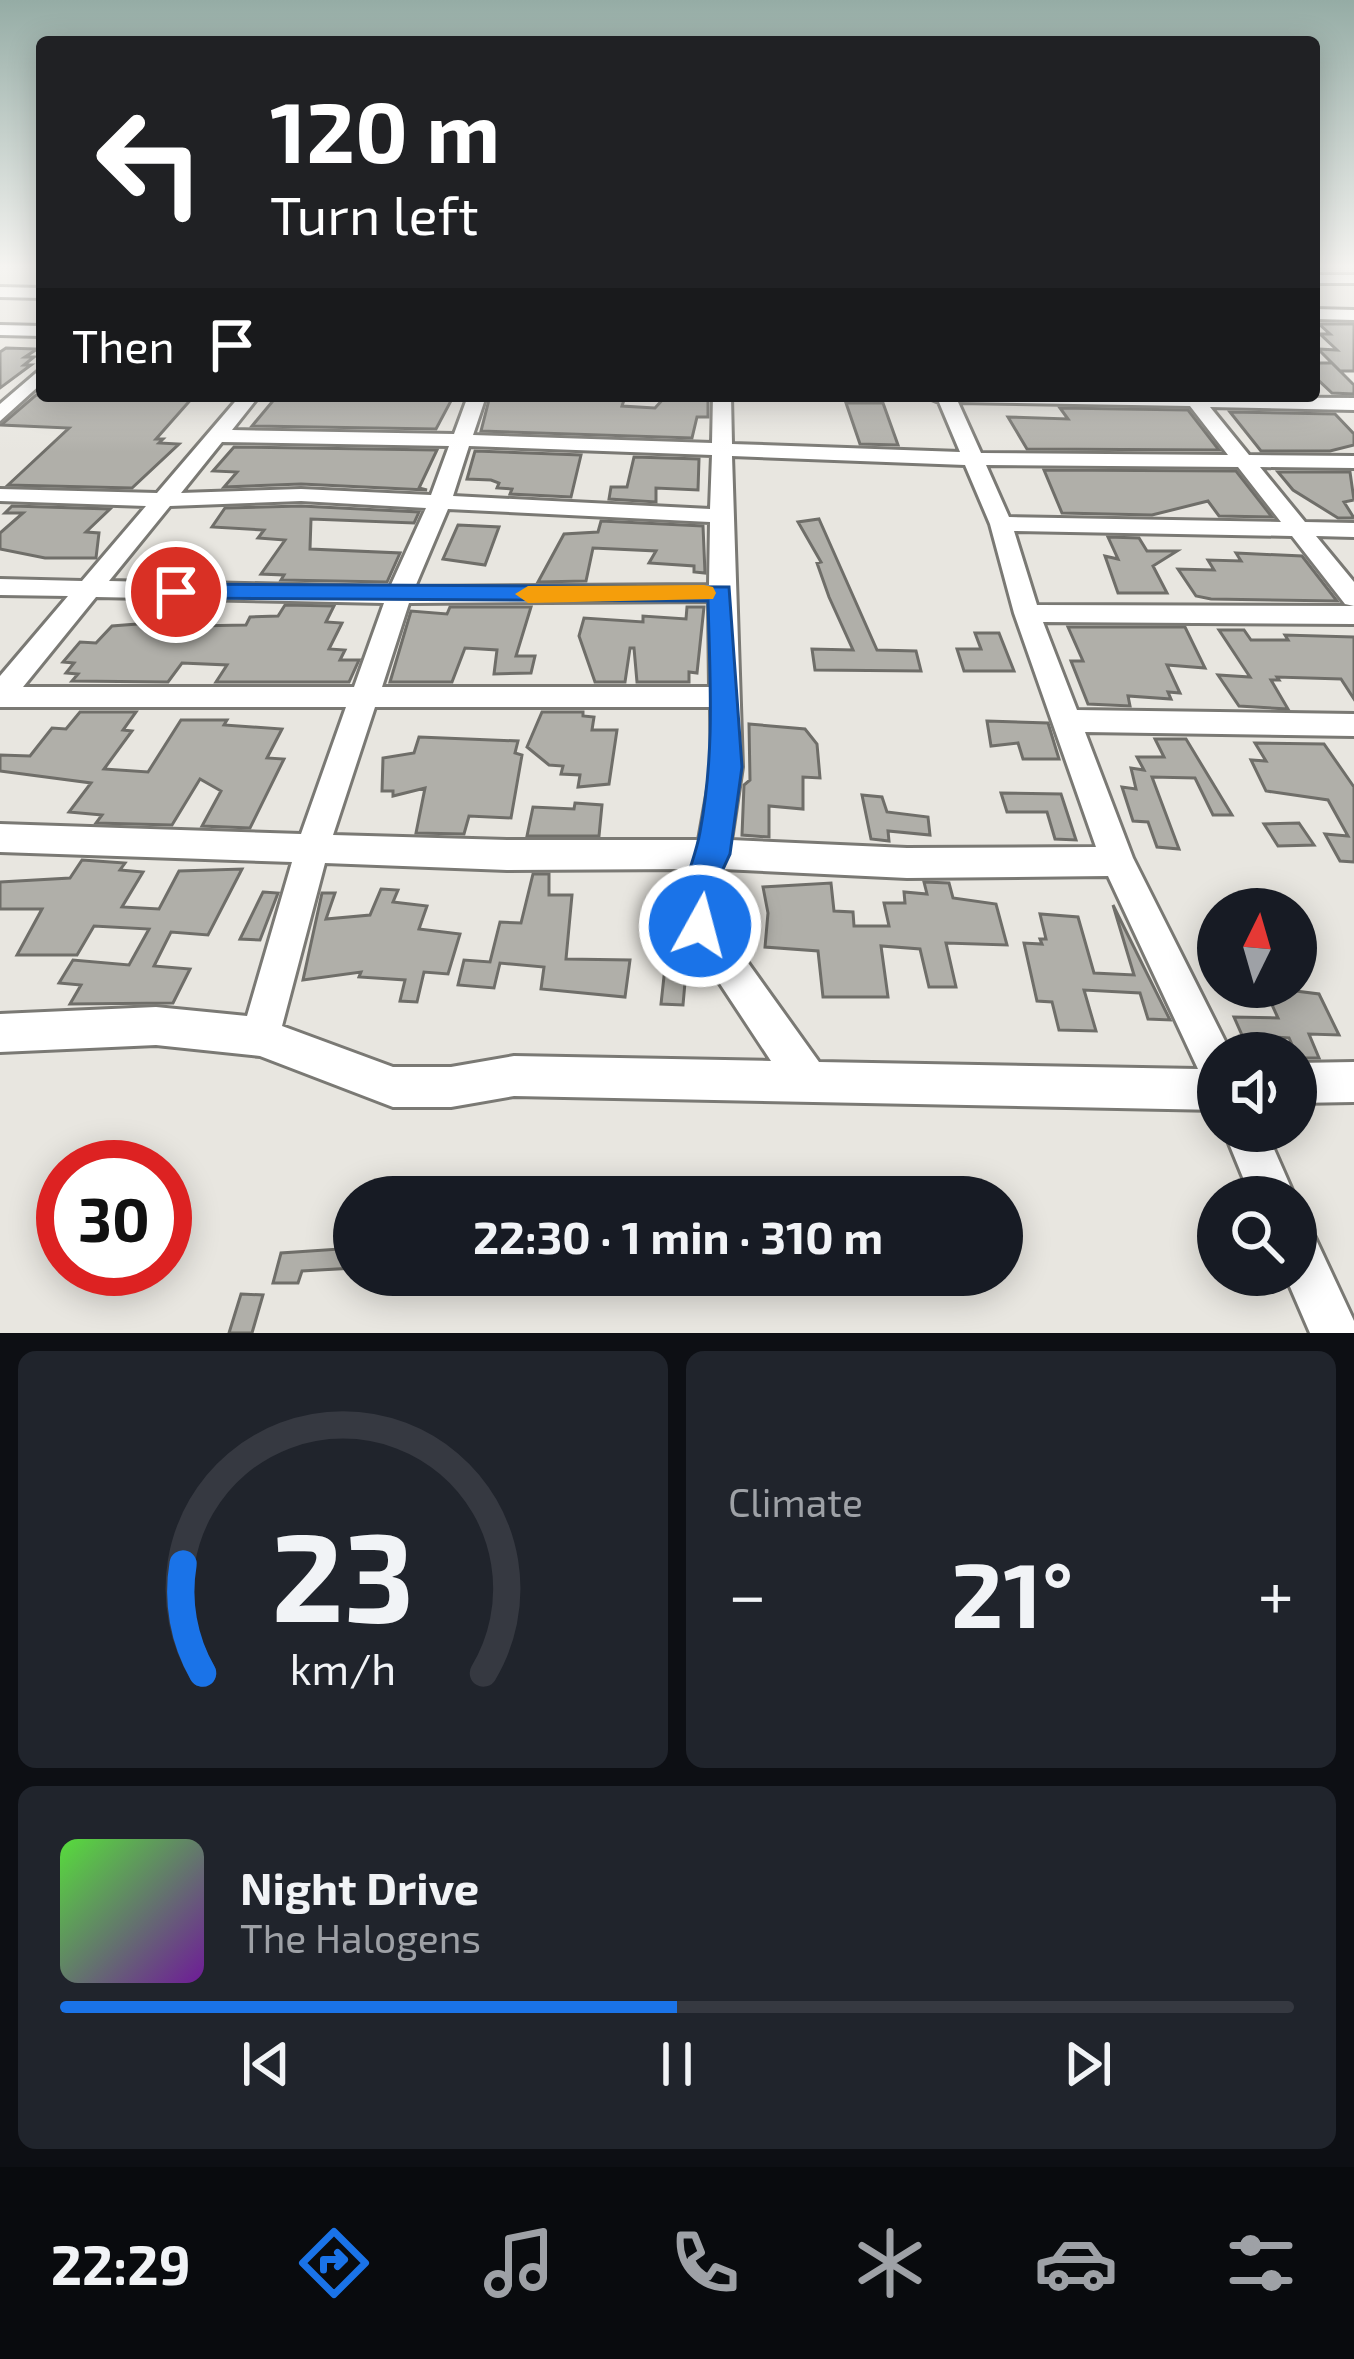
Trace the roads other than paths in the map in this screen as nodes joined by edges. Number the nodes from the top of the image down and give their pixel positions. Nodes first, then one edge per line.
1 (0, 330) edge
2 (36, 331) edge
3 (0, 378) edge
4 (36, 378) edge
5 (36, 380) edge
6 (245, 402) edge
7 (475, 402) edge
8 (722, 402) edge
9 (949, 402) edge
10 (1196, 402) edge
11 (1252, 402) edge
12 (1354, 404) edge
13 (0, 415) edge
14 (218, 436) junction
15 (460, 440) junction
16 (724, 448) junction
17 (974, 460) junction
18 (1354, 462) edge
19 (0, 495) edge
20 (164, 500) junction
21 (440, 501) junction
22 (721, 516) junction
23 (1001, 524) junction
24 (1354, 530) edge
25 (0, 587) edge
26 (87, 591) junction
27 (721, 593) junction
28 (399, 595) junction
29 (1354, 598) edge
30 (1027, 613) junction
31 (1354, 615) edge
32 (0, 696) edge
33 (724, 697) junction
34 (1070, 721) junction
35 (1354, 725) edge
36 (0, 838) edge
37 (312, 850) junction
38 (713, 854) junction
39 (1118, 861) junction
40 (1200, 1032) edge
41 (0, 1033) edge
42 (260, 1037) junction
43 (1354, 1082) edge
44 (810, 1083) junction
45 (1317, 1083) edge
46 (1197, 1090) edge
47 (1317, 1293) edge
48 (1335, 1333) edge

1 - 2 street
3 - 4 street
5 - 13 street
6 - 14 street
7 - 15 street
8 - 16 street
9 - 17 street
10 - 29 street
11 - 12 street
14 - 15 street
14 - 20 street
15 - 16 street
15 - 21 street
16 - 17 street
16 - 22 street
17 - 18 street
17 - 23 street
19 - 20 street
20 - 21 street
20 - 26 street
21 - 22 street
21 - 28 street
22 - 27 street
23 - 24 street
23 - 30 street
25 - 26 street
26 - 28 street
26 - 32 street
27 - 28 street
27 - 33 street
28 - 37 street
30 - 31 street
30 - 34 street
32 - 33 street
33 - 38 street
34 - 35 street
34 - 39 street
36 - 37 street
37 - 38 street
37 - 42 street
38 - 39 street
38 - 44 street
39 - 40 street
41 - 42 street
42 - 44 street
43 - 45 street
44 - 46 street
47 - 48 street

